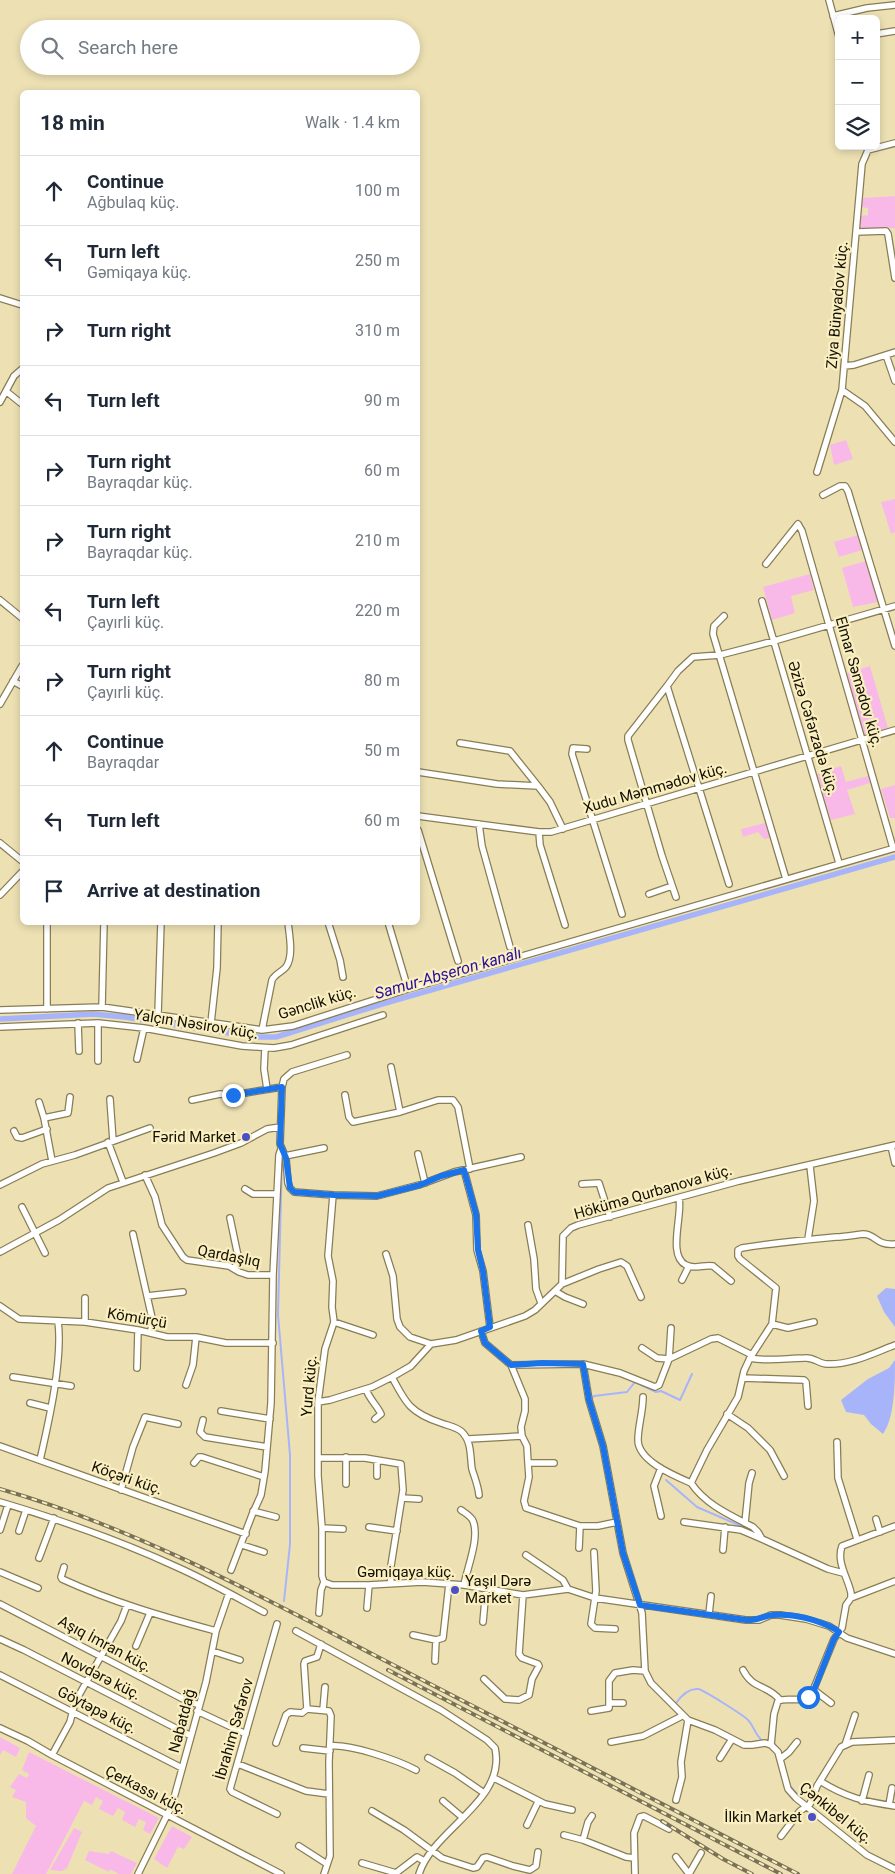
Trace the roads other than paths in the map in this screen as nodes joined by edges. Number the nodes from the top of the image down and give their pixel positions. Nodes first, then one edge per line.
1 (829, 0) edge
2 (895, 5) edge
3 (833, 16) junction
4 (835, 23) edge
5 (895, 32) edge
6 (880, 34) edge
7 (895, 143) edge
8 (880, 146) edge
9 (866, 150) edge
10 (856, 232) junction
11 (895, 278) edge
12 (0, 298) edge
13 (20, 304) edge
14 (895, 352) edge
15 (886, 355) junction
16 (844, 366) junction
17 (20, 371) edge
18 (895, 381) edge
19 (842, 390) junction
20 (7, 392) junction
21 (0, 402) edge
22 (20, 402) edge
23 (895, 442) edge
24 (817, 472) dead end
25 (823, 494) dead end
26 (766, 564) dead end
27 (0, 600) edge
28 (762, 601) dead end
29 (895, 606) edge
30 (885, 609) junction
31 (20, 616) edge
32 (724, 616) dead end
33 (829, 625) junction
34 (774, 641) junction
35 (895, 646) edge
36 (720, 655) junction
37 (20, 670) edge
38 (14, 681) junction
39 (20, 685) edge
40 (667, 686) junction
41 (0, 704) edge
42 (895, 730) edge
43 (863, 740) junction
44 (460, 743) dead end
45 (586, 749) dead end
46 (809, 756) junction
47 (420, 772) edge
48 (754, 772) junction
49 (538, 786) junction
50 (698, 788) junction
51 (646, 803) junction
52 (420, 816) edge
53 (592, 820) junction
54 (479, 824) junction
55 (563, 829) junction
56 (539, 832) junction
57 (420, 837) edge
58 (0, 843) edge
59 (894, 848) edge
60 (20, 859) edge
61 (839, 863) junction
62 (20, 874) edge
63 (786, 879) junction
64 (729, 884) dead end
65 (672, 886) junction
66 (649, 894) dead end
67 (0, 895) edge
68 (676, 897) dead end
69 (622, 914) dead end
70 (47, 925) edge
71 (104, 925) edge
72 (161, 925) edge
73 (218, 925) edge
74 (288, 925) edge
75 (329, 925) edge
76 (389, 925) edge
77 (565, 925) dead end
78 (510, 947) dead end
79 (458, 961) dead end
80 (343, 977) dead end
81 (408, 989) junction
82 (102, 1007) junction
83 (47, 1009) junction
84 (0, 1010) edge
85 (158, 1014) junction
86 (383, 1015) dead end
87 (78, 1023) junction
88 (98, 1023) junction
89 (211, 1023) junction
90 (0, 1027) edge
91 (144, 1028) junction
92 (262, 1030) junction
93 (265, 1048) junction
94 (79, 1051) dead end
95 (347, 1055) dead end
96 (138, 1059) dead end
97 (98, 1061) dead end
98 (391, 1067) dead end
99 (282, 1087) junction
100 (267, 1089) junction
101 (344, 1095) dead end
102 (70, 1097) dead end
103 (110, 1099) dead end
104 (192, 1100) dead end
105 (39, 1102) dead end
106 (400, 1112) junction
107 (44, 1118) junction
108 (280, 1127) junction
109 (150, 1128) dead end
110 (46, 1129) junction
111 (14, 1131) dead end
112 (111, 1142) junction
113 (893, 1146) edge
114 (324, 1148) dead end
115 (281, 1149) junction
116 (418, 1154) dead end
117 (285, 1156) junction
118 (522, 1157) dead end
119 (52, 1161) junction
120 (895, 1163) edge
121 (810, 1166) junction
122 (467, 1170) junction
123 (145, 1175) junction
124 (122, 1182) junction
125 (425, 1183) junction
126 (582, 1184) dead end
127 (0, 1185) edge
128 (245, 1189) dead end
129 (277, 1194) junction
130 (334, 1195) junction
131 (679, 1198) junction
132 (22, 1207) dead end
133 (610, 1217) junction
134 (230, 1218) dead end
135 (528, 1225) dead end
136 (34, 1234) junction
137 (133, 1234) dead end
138 (808, 1239) junction
139 (895, 1244) edge
140 (0, 1252) edge
141 (45, 1253) dead end
142 (386, 1254) dead end
143 (689, 1266) junction
144 (235, 1269) junction
145 (273, 1275) junction
146 (682, 1280) dead end
147 (731, 1281) dead end
148 (562, 1284) junction
149 (555, 1291) junction
150 (183, 1292) dead end
151 (147, 1296) junction
152 (641, 1297) dead end
153 (85, 1298) dead end
154 (541, 1303) junction
155 (583, 1304) dead end
156 (0, 1306) edge
157 (58, 1321) junction
158 (84, 1322) junction
159 (334, 1322) junction
160 (814, 1322) dead end
161 (772, 1324) junction
162 (490, 1327) junction
163 (671, 1328) dead end
164 (138, 1330) junction
165 (481, 1331) junction
166 (151, 1332) junction
167 (373, 1335) dead end
168 (196, 1337) junction
169 (273, 1343) junction
170 (430, 1344) junction
171 (895, 1345) edge
172 (642, 1348) dead end
173 (751, 1356) junction
174 (669, 1359) junction
175 (583, 1364) junction
176 (511, 1365) junction
177 (137, 1368) dead end
178 (13, 1377) dead end
179 (392, 1377) junction
180 (743, 1378) junction
181 (54, 1384) junction
182 (186, 1385) dead end
183 (71, 1386) dead end
184 (366, 1389) junction
185 (643, 1397) dead end
186 (318, 1402) junction
187 (30, 1403) dead end
188 (808, 1406) dead end
189 (50, 1408) junction
190 (221, 1411) dead end
191 (728, 1414) junction
192 (270, 1419) junction
193 (203, 1420) dead end
194 (375, 1420) dead end
195 (178, 1424) dead end
196 (522, 1436) junction
197 (468, 1439) junction
198 (837, 1442) dead end
199 (0, 1446) edge
200 (267, 1447) junction
201 (318, 1458) junction
202 (346, 1458) junction
203 (40, 1460) junction
204 (377, 1461) junction
205 (554, 1462) dead end
206 (194, 1463) dead end
207 (528, 1463) junction
208 (661, 1468) junction
209 (752, 1473) dead end
210 (377, 1476) dead end
211 (784, 1476) dead end
212 (264, 1477) junction
213 (691, 1483) junction
214 (346, 1484) dead end
215 (121, 1490) junction
216 (479, 1495) dead end
217 (402, 1498) junction
218 (419, 1500) dead end
219 (0, 1502) edge
220 (8, 1505) junction
221 (26, 1510) junction
222 (461, 1510) dead end
223 (254, 1511) junction
224 (661, 1516) dead end
225 (276, 1517) dead end
226 (54, 1518) junction
227 (876, 1519) dead end
228 (616, 1522) junction
229 (684, 1522) dead end
230 (745, 1523) junction
231 (580, 1526) junction
232 (895, 1526) edge
233 (368, 1527) dead end
234 (322, 1528) junction
235 (725, 1528) junction
236 (343, 1529) dead end
237 (0, 1530) edge
238 (19, 1531) dead end
239 (398, 1531) junction
240 (880, 1532) junction
241 (246, 1534) junction
242 (762, 1539) junction
243 (857, 1539) junction
244 (242, 1545) junction
245 (579, 1548) dead end
246 (723, 1550) dead end
247 (264, 1552) dead end
248 (594, 1552) dead end
249 (526, 1555) dead end
250 (40, 1558) dead end
251 (64, 1567) dead end
252 (231, 1570) dead end
253 (0, 1572) edge
254 (843, 1573) junction
255 (895, 1581) edge
256 (324, 1582) junction
257 (391, 1583) junction
258 (449, 1584) junction
259 (369, 1585) junction
260 (464, 1585) junction
261 (38, 1588) dead end
262 (486, 1589) junction
263 (568, 1589) junction
264 (229, 1593) junction
265 (523, 1595) junction
266 (711, 1596) dead end
267 (595, 1598) junction
268 (851, 1598) junction
269 (0, 1604) edge
270 (128, 1605) junction
271 (640, 1605) junction
272 (367, 1608) dead end
273 (264, 1612) dead end
274 (150, 1613) junction
275 (319, 1613) dead end
276 (710, 1614) junction
277 (483, 1622) dead end
278 (277, 1624) dead end
279 (615, 1630) dead end
280 (216, 1631) junction
281 (296, 1632) dead end
282 (839, 1632) junction
283 (413, 1635) dead end
284 (0, 1639) edge
285 (436, 1640) junction
286 (320, 1644) junction
287 (136, 1646) dead end
288 (212, 1651) junction
289 (895, 1654) edge
290 (101, 1657) junction
291 (240, 1660) dead end
292 (435, 1661) dead end
293 (744, 1670) dead end
294 (644, 1671) junction
295 (0, 1675) edge
296 (484, 1679) dead end
297 (86, 1683) junction
298 (325, 1687) dead end
299 (814, 1690) junction
300 (780, 1700) junction
301 (610, 1703) junction
302 (623, 1703) dead end
303 (831, 1703) dead end
304 (198, 1708) junction
305 (307, 1709) junction
306 (323, 1710) junction
307 (73, 1711) junction
308 (591, 1711) dead end
309 (855, 1715) dead end
310 (685, 1718) junction
311 (0, 1728) edge
312 (246, 1734) junction
313 (190, 1736) junction
314 (732, 1739) junction
315 (895, 1740) edge
316 (611, 1742) dead end
317 (797, 1742) dead end
318 (276, 1743) dead end
319 (771, 1745) junction
320 (845, 1745) junction
321 (303, 1748) dead end
322 (330, 1748) junction
323 (52, 1755) junction
324 (428, 1758) dead end
325 (720, 1758) dead end
326 (780, 1759) junction
327 (238, 1764) junction
328 (182, 1768) junction
329 (416, 1770) dead end
330 (869, 1775) dead end
331 (494, 1778) junction
332 (820, 1781) junction
333 (892, 1788) dead end
334 (484, 1792) junction
335 (329, 1794) junction
336 (676, 1800) dead end
337 (444, 1801) dead end
338 (862, 1801) junction
339 (538, 1802) junction
340 (805, 1806) junction
341 (892, 1806) edge
342 (572, 1810) dead end
343 (372, 1811) dead end
344 (277, 1814) dead end
345 (168, 1816) junction
346 (592, 1816) dead end
347 (462, 1817) junction
348 (527, 1824) dead end
349 (669, 1829) dead end
350 (564, 1835) dead end
351 (781, 1836) dead end
352 (583, 1840) junction
353 (299, 1846) dead end
354 (432, 1852) junction
355 (538, 1852) dead end
356 (701, 1853) dead end
357 (676, 1857) dead end
358 (634, 1858) junction
359 (424, 1861) junction
360 (362, 1863) dead end
361 (327, 1864) junction
362 (895, 1869) edge
363 (421, 1873) edge
364 (138, 1874) edge
365 (281, 1874) edge
366 (324, 1874) edge
367 (635, 1874) edge
368 (689, 1874) edge

1 - 3 street
2 - 3 street
3 - 4 street
5 - 6 street
7 - 8 street
9 - 10 street, Ziya Bünyadov küç.
10 - 11 street
10 - 16 street, Ziya Bünyadov küç.
12 - 13 street
14 - 15 street
15 - 16 street
15 - 18 street
16 - 19 street, Ziya Bünyadov küç.
17 - 20 street
19 - 23 street, Ziya Bünyadov küç.
19 - 24 street
20 - 21 street
20 - 22 street
25 - 30 street
26 - 33 street, Elmar Səmədov küç.
27 - 31 street
28 - 34 street, Əzizə Cəfərzadə küç.
29 - 30 street
30 - 33 street
30 - 35 street
32 - 36 street
33 - 34 street
33 - 43 street, Elmar Səmədov küç.
34 - 36 street
34 - 46 street, Əzizə Cəfərzadə küç.
36 - 40 street
36 - 48 street
37 - 38 street
38 - 39 street
38 - 41 street
40 - 50 street
40 - 51 street
42 - 43 street, Xudu Məmmədov küç.
43 - 46 street, Xudu Məmmədov küç.
43 - 59 street, Elmar Səmədov küç.
44 - 49 street
45 - 53 street
46 - 48 street, Xudu Məmmədov küç.
46 - 61 street, Əzizə Cəfərzadə küç.
47 - 49 street
48 - 50 street, Xudu Məmmədov küç.
48 - 63 street
49 - 55 street
50 - 51 street, Xudu Məmmədov küç.
50 - 64 street
51 - 53 street, Xudu Məmmədov küç.
51 - 65 street
52 - 54 street, Xudu Məmmədov küç.
53 - 55 street, Xudu Məmmədov küç.
53 - 69 street
54 - 56 street, Xudu Məmmədov küç.
54 - 78 street
55 - 56 street, Xudu Məmmədov küç.
56 - 77 street
57 - 79 street
58 - 60 street
59 - 61 street, Gənclik küç.
61 - 63 street, Gənclik küç.
62 - 67 street
63 - 81 street, Gənclik küç.
65 - 66 street
65 - 68 street
70 - 83 street
71 - 82 street
72 - 85 street
73 - 89 street
74 - 92 street
75 - 80 street
76 - 81 street
81 - 92 street, Gənclik küç.
82 - 83 street, Gənclik küç.
82 - 85 street, Gənclik küç.
83 - 84 street, Gənclik küç.
85 - 89 street, Gənclik küç.
86 - 93 street, Yalçın Nəsirov küç.
87 - 88 street, Yalçın Nəsirov küç.
87 - 90 street, Yalçın Nəsirov küç.
87 - 94 street
88 - 91 street, Yalçın Nəsirov küç.
88 - 97 street
89 - 92 street, Gənclik küç.
91 - 93 street, Yalçın Nəsirov küç.
91 - 96 street
93 - 100 street
95 - 99 street
98 - 106 street
99 - 100 street
99 - 108 street
100 - 104 street
101 - 106 street
102 - 107 street
103 - 112 street
105 - 107 street
106 - 122 street
107 - 110 street
108 - 115 street
108 - 123 street
109 - 112 street
110 - 111 street
110 - 119 street
112 - 119 street
112 - 124 street
113 - 120 street
113 - 121 street, Hökümə Qurbanova küç.
114 - 117 street
115 - 117 street
115 - 129 street
116 - 125 street
117 - 130 street
118 - 122 street
119 - 127 street
121 - 131 street, Hökümə Qurbanova küç.
121 - 138 street
122 - 125 street
122 - 162 street
123 - 124 street
123 - 144 street, Qardaşlıq
124 - 136 street
125 - 130 street
126 - 133 street
128 - 129 street
129 - 145 street
130 - 159 street, Yurd küç.
131 - 133 street, Hökümə Qurbanova küç.
131 - 143 street
132 - 136 street
133 - 148 street, Hökümə Qurbanova küç.
134 - 144 street
135 - 154 street
136 - 140 street
136 - 141 street
137 - 151 street
138 - 139 street
138 - 161 street
142 - 170 street
143 - 146 street
143 - 147 street
144 - 145 street, Qardaşlıq
145 - 169 street
148 - 149 street
148 - 152 street
149 - 154 street
149 - 155 street
150 - 151 street
151 - 166 street
153 - 158 street
154 - 162 street
156 - 157 street, Kömürçü
157 - 158 street, Kömürçü
157 - 181 street
158 - 164 street, Kömürçü
159 - 167 street
159 - 186 street, Yurd küç.
160 - 161 street
161 - 173 street
162 - 165 street
163 - 174 street
164 - 166 street, Kömürçü
164 - 177 street
165 - 170 street
165 - 176 street
166 - 168 street, Kömürçü
168 - 169 street, Kömürçü
168 - 182 street
169 - 192 street
170 - 179 street
171 - 173 street
172 - 174 street
173 - 174 street
173 - 180 street
174 - 175 street
175 - 176 street
175 - 228 street
176 - 196 street
178 - 181 street
179 - 184 street
179 - 197 street
180 - 188 street
180 - 191 street
181 - 183 street
181 - 189 street
184 - 186 street
184 - 194 street
185 - 208 street
186 - 201 street, Yurd küç.
187 - 189 street
189 - 203 street
190 - 192 street
191 - 211 street
191 - 213 street
192 - 200 street
193 - 200 street
195 - 215 street
196 - 197 street
196 - 207 street
197 - 216 street
198 - 243 street
199 - 203 street, Köçəri küç.
200 - 212 street
201 - 202 street
201 - 234 street, Yurd küç.
202 - 204 street
202 - 214 street
203 - 215 street, Köçəri küç.
204 - 210 street
204 - 217 street
205 - 207 street
206 - 212 street
207 - 231 street
208 - 213 street
208 - 224 street
209 - 230 street
212 - 223 street
213 - 230 street
215 - 241 street, Köçəri küç.
217 - 218 street
217 - 239 street
219 - 220 street
220 - 221 street
220 - 237 street
221 - 226 street
221 - 238 street
222 - 260 street
223 - 225 street
223 - 241 street
226 - 250 street
226 - 264 street
227 - 240 street
228 - 231 street
228 - 271 street
229 - 235 street
230 - 242 street
231 - 245 street
232 - 240 street
233 - 239 street
234 - 236 street
234 - 256 street, Yurd küç.
235 - 242 street
235 - 246 street
239 - 257 street
240 - 243 street
241 - 244 street
242 - 254 street
243 - 254 street
244 - 247 street
244 - 252 street
248 - 267 street
249 - 263 street
251 - 270 street
253 - 261 street
254 - 268 street
255 - 268 street
256 - 259 street, Gəmiqaya küç.
256 - 275 street, Yurd küç.
257 - 258 street, Gəmiqaya küç.
257 - 259 street, Gəmiqaya küç.
258 - 260 street, Gəmiqaya küç.
258 - 285 street
259 - 272 street
260 - 262 street, Gəmiqaya küç.
262 - 265 street, Gəmiqaya küç.
262 - 277 street
263 - 265 street, Gəmiqaya küç.
263 - 267 street, Gəmiqaya küç.
264 - 273 street
264 - 280 street, Nabatdağ
265 - 296 street
266 - 276 street
267 - 271 street, Gəmiqaya küç.
267 - 279 street
268 - 282 street
269 - 290 street, Aşıq İmran küç.
270 - 274 street
270 - 290 street
271 - 276 street, Gəmiqaya küç.
271 - 294 street
274 - 280 street
274 - 287 street
276 - 282 street, Gəmiqaya küç.
278 - 312 street, İbrahim Səfərov
280 - 288 street, Nabatdağ
281 - 286 street
282 - 289 street, Gəmiqaya küç.
282 - 299 street
283 - 285 street
284 - 297 street, Novdərə küç.
285 - 292 street
286 - 305 street
286 - 331 street
288 - 291 street
288 - 304 street, Nabatdağ
290 - 297 street
290 - 304 street, Aşıq İmran küç.
293 - 300 street
294 - 301 street
294 - 310 street
295 - 307 street, Göytəpə küç.
297 - 307 street
297 - 313 street, Novdərə küç.
298 - 306 street
299 - 300 street
299 - 303 street
300 - 319 street
301 - 302 street
301 - 308 street
304 - 312 street, Aşıq İmran küç.
304 - 313 street, Nabatdağ
305 - 306 street
305 - 318 street
306 - 322 street
307 - 323 street
307 - 328 street, Göytəpə küç.
309 - 320 street
310 - 314 street
310 - 316 street
310 - 336 street
311 - 323 street, Çerkassı küç.
312 - 327 street, İbrahim Səfərov
313 - 328 street, Nabatdağ
314 - 319 street
314 - 325 street
315 - 320 street
317 - 326 street
319 - 326 street, Çənkibel küç.
320 - 332 street
321 - 322 street
322 - 329 street
322 - 335 street
323 - 345 street, Çerkassı küç.
324 - 334 street
326 - 340 street, Çənkibel küç.
327 - 335 street
327 - 344 street, İbrahim Səfərov
328 - 345 street, Nabatdağ
330 - 338 street
331 - 334 street
331 - 339 street
332 - 338 street
332 - 340 street
333 - 341 street
334 - 347 street
335 - 361 street
337 - 347 street
338 - 341 street
339 - 342 street
339 - 348 street
340 - 351 street
340 - 362 street, Çənkibel küç.
343 - 354 street
345 - 364 street, Nabatdağ
345 - 365 street, Çerkassı küç.
346 - 352 street
347 - 354 street
349 - 358 street
350 - 352 street
352 - 358 street
353 - 361 street
354 - 355 street
354 - 359 street
356 - 368 street
357 - 368 street
358 - 367 street
359 - 360 street
359 - 363 street
361 - 366 street

